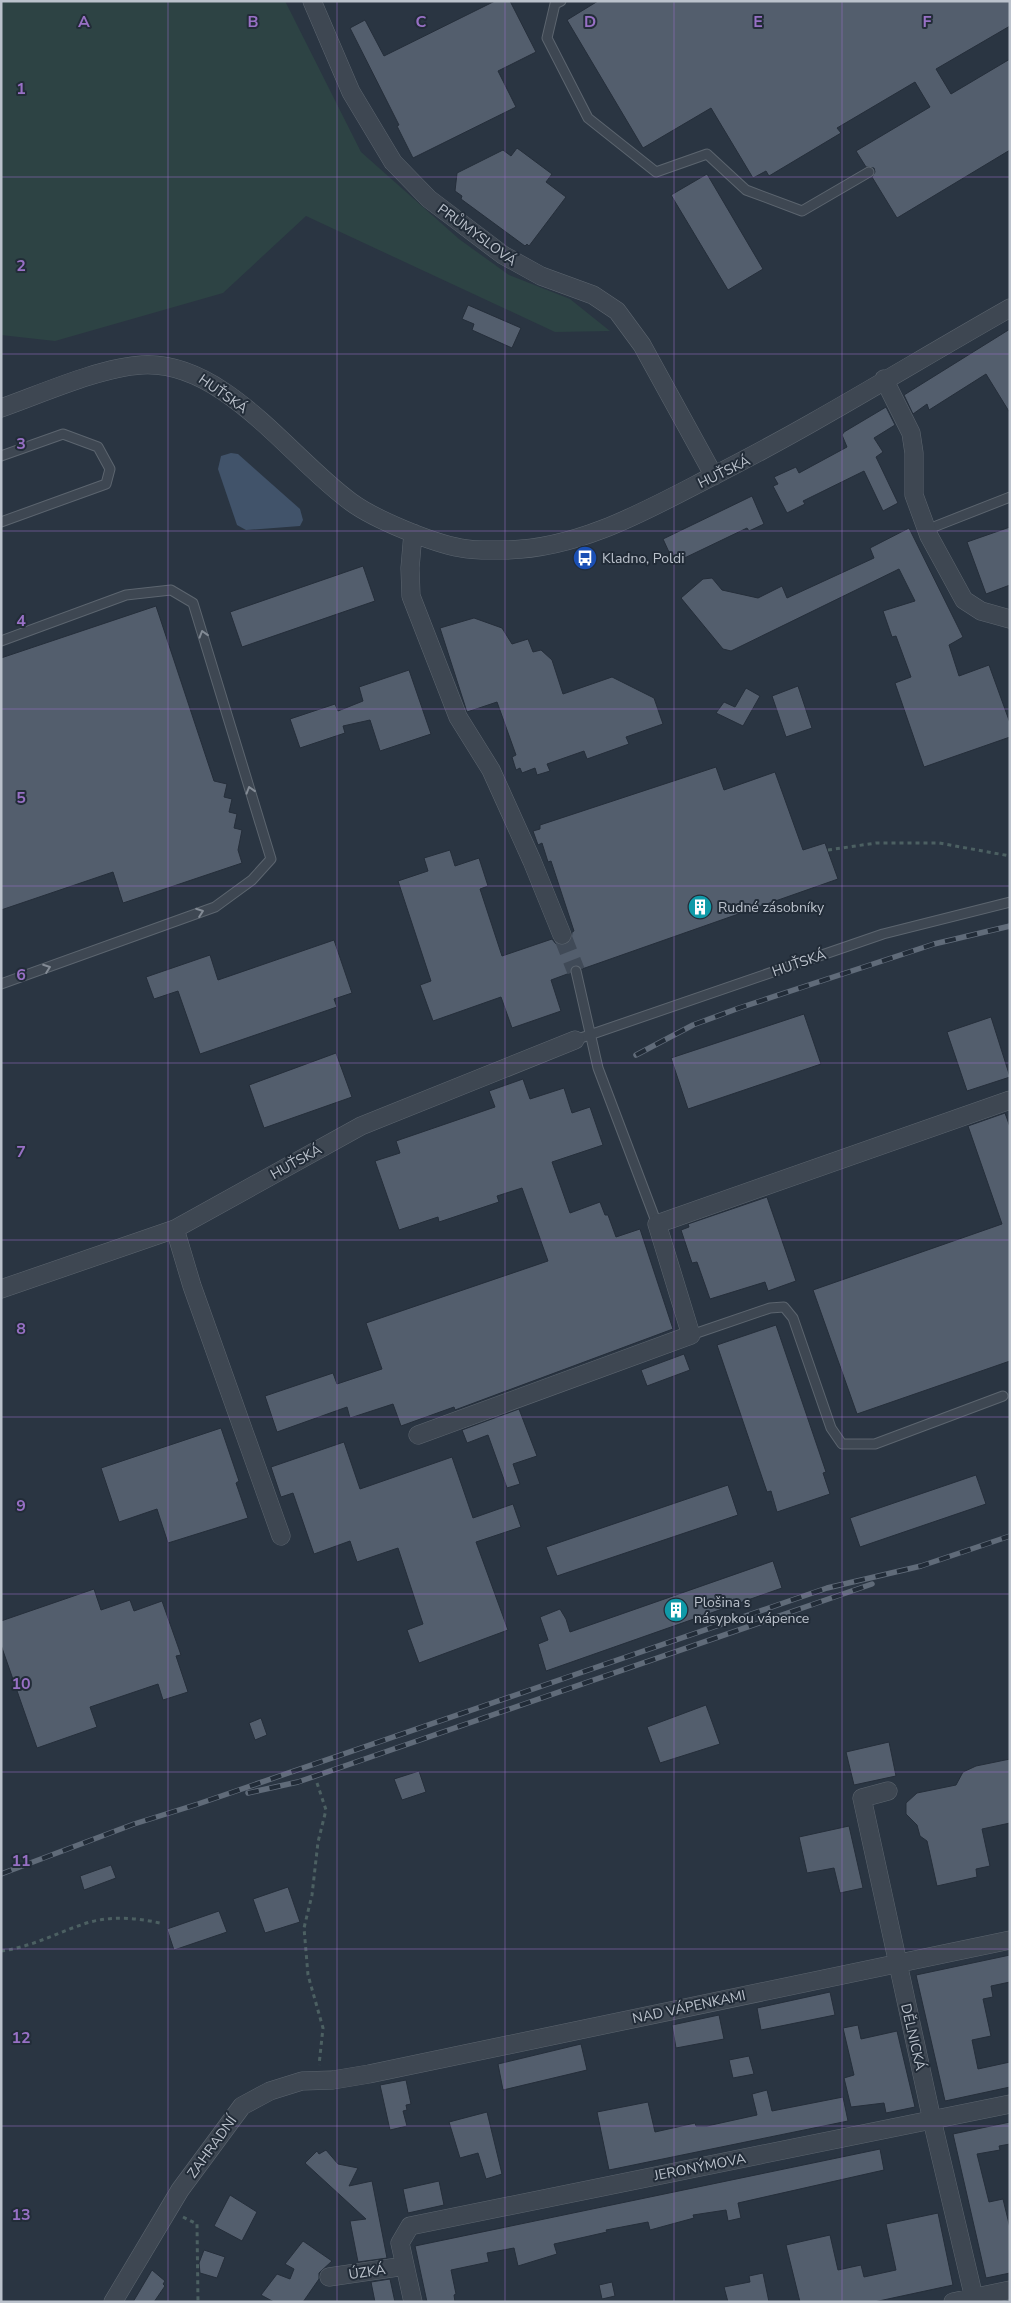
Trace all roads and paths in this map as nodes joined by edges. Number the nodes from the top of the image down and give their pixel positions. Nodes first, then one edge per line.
1 (312, 1) edge
2 (561, 1) edge
3 (869, 172) dead end
4 (1010, 308) edge
5 (884, 379) junction
6 (1, 408) edge
7 (1, 456) edge
8 (714, 476) junction
9 (1010, 497) edge
10 (1, 522) edge
11 (926, 530) junction
12 (413, 533) junction
13 (1010, 618) edge
14 (1, 641) edge
15 (828, 850) dead end
16 (1010, 856) edge
17 (1010, 902) edge
18 (562, 935) tunnel mouth
19 (576, 971) tunnel mouth
20 (1, 984) edge
21 (583, 1037) junction
22 (1010, 1100) edge
23 (658, 1224) junction
24 (175, 1230) junction
25 (1, 1289) edge
26 (691, 1335) junction
27 (1003, 1396) dead end
28 (418, 1435) dead end
29 (281, 1536) dead end
30 (317, 1783) dead end
31 (888, 1791) dead end
32 (160, 1923) dead end
33 (1010, 1940) edge
34 (1, 1951) edge
35 (897, 1964) junction
36 (369, 2074) joint
37 (317, 2080) junction
38 (1010, 2104) edge
39 (932, 2120) junction
40 (169, 2210) junction
41 (405, 2266) junction
42 (329, 2277) dead end
43 (1010, 2290) edge
44 (975, 2299) edge
45 (113, 2302) edge
46 (198, 2302) edge
47 (413, 2302) edge
48 (953, 2302) edge

1 - 8 street, PRŮMYSLOVÁ
2 - 3 lane
4 - 5 street, HUŤSKÁ
5 - 8 street, HUŤSKÁ
5 - 11 street
6 - 12 street, HUŤSKÁ
7 - 10 lane
8 - 12 street, HUŤSKÁ
9 - 11 lane
11 - 13 street
12 - 18 street
20 -> 14 lane
15 - 16 path
17 - 21 lane, HUŤSKÁ
19 - 21 lane
21 - 23 lane
21 - 24 street, HUŤSKÁ
22 - 23 street
23 - 26 street
24 - 25 street, HUŤSKÁ
24 - 29 street
26 - 27 lane
26 - 28 street
30 - 37 path
31 - 35 street, DĚLNICKÁ
32 - 34 path
33 - 35 street, NAD VÁPENKAMI
35 - 36 street, NAD VÁPENKAMI
35 - 39 street, DĚLNICKÁ
36 - 37 street, ZAHRADNÍ
37 - 40 street, ZAHRADNÍ
38 - 39 street, JERONÝMOVA
39 - 41 street, JERONÝMOVA
39 - 44 street, DĚLNICKÁ
40 - 45 street, ZAHRADNÍ
40 - 46 path
41 - 42 street, ÚZKÁ
41 - 47 street
43 - 44 street
44 - 48 street

